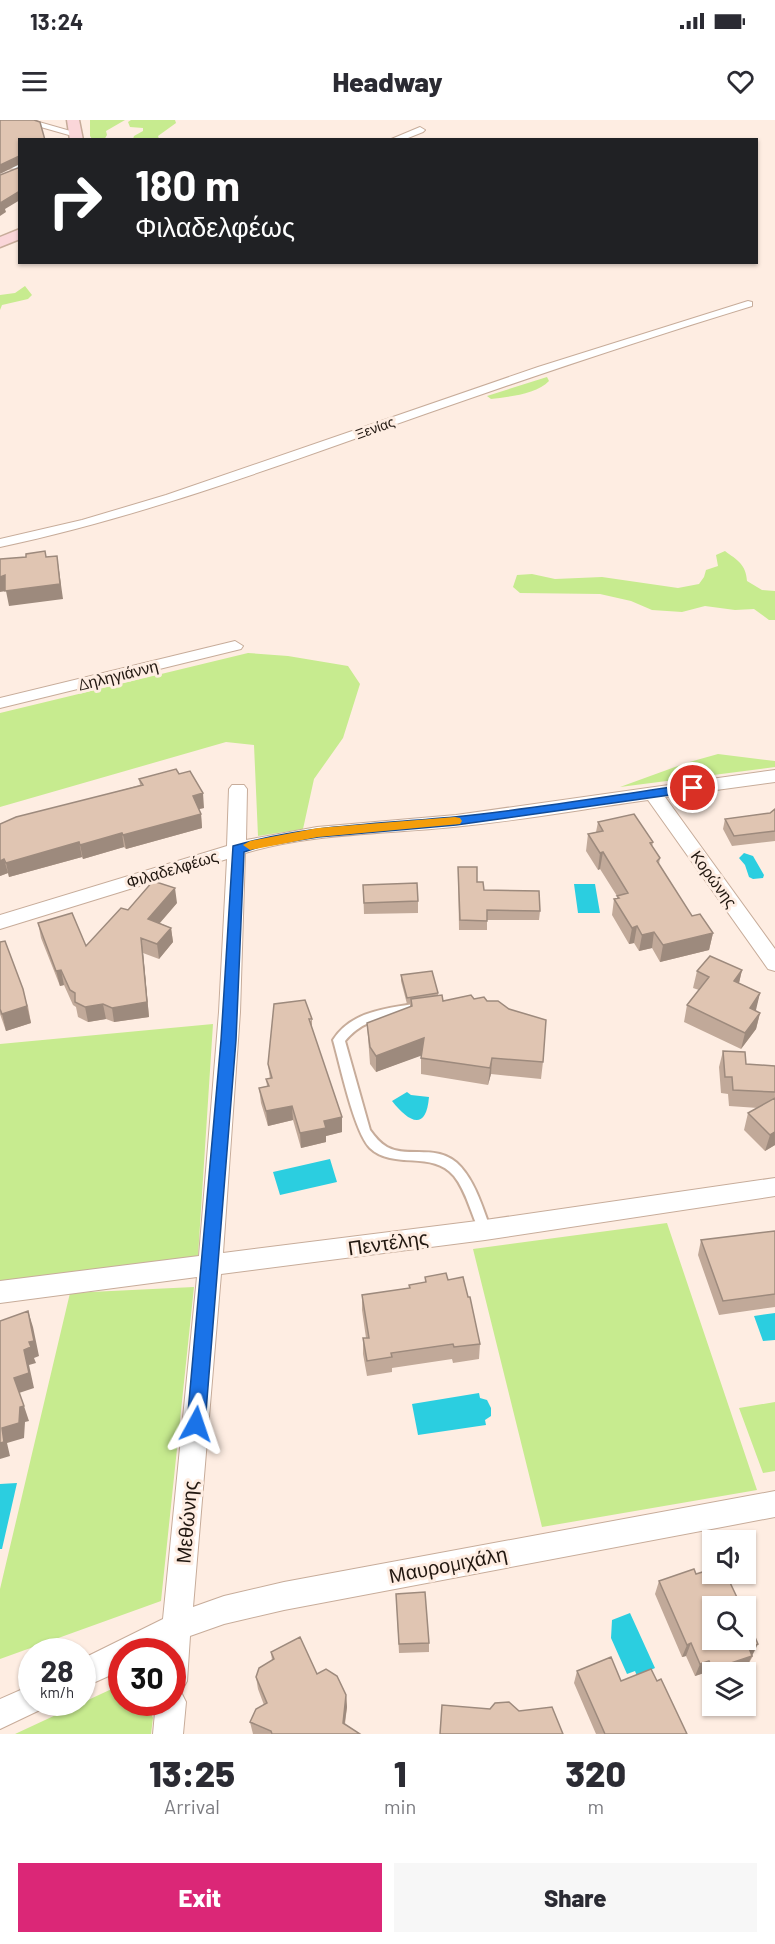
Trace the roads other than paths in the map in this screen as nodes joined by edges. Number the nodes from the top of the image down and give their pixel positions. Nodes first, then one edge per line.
1 (21, 120) edge
2 (73, 120) edge
3 (420, 130) dead end
4 (76, 137) edge
5 (398, 138) edge
6 (0, 165) edge
7 (18, 167) edge
8 (18, 168) edge
9 (10, 174) edge
10 (18, 234) edge
11 (0, 243) edge
12 (748, 304) dead end
13 (0, 543) edge
14 (235, 646) dead end
15 (0, 703) edge
16 (775, 776) edge
17 (238, 789) dead end
18 (653, 794) junction
19 (237, 849) junction
20 (0, 922) edge
21 (775, 964) edge
22 (426, 1006) edge
23 (775, 1188) edge
24 (485, 1230) junction
25 (211, 1267) junction
26 (0, 1292) edge
27 (775, 1504) edge
28 (177, 1627) junction
29 (155, 1638) edge
30 (176, 1638) edge
31 (18, 1706) edge
32 (0, 1714) edge
33 (170, 1716) edge
34 (168, 1734) edge

1 - 4 street
2 - 4 street
3 - 5 street
6 - 7 street
8 - 9 street
10 - 11 street
12 - 13 street, Ξενίας
14 - 15 street, Δηληγιάννη
16 - 18 street, Φιλαδελφέως
17 - 19 street, Μεθώνης
18 - 19 street, Φιλαδελφέως
18 - 21 street, Κορώνης
19 - 20 street, Φιλαδελφέως
19 - 25 street, Μεθώνης
22 - 24 lane
23 - 24 street, Πεντέλης
24 - 25 street, Πεντέλης
25 - 26 street, Πεντέλης
25 - 28 street, Μεθώνης
27 - 28 street, Μαυρομιχάλη
28 - 29 street, Μαυρομιχάλη
28 - 30 street, Μεθώνης
31 - 32 street
33 - 34 street

